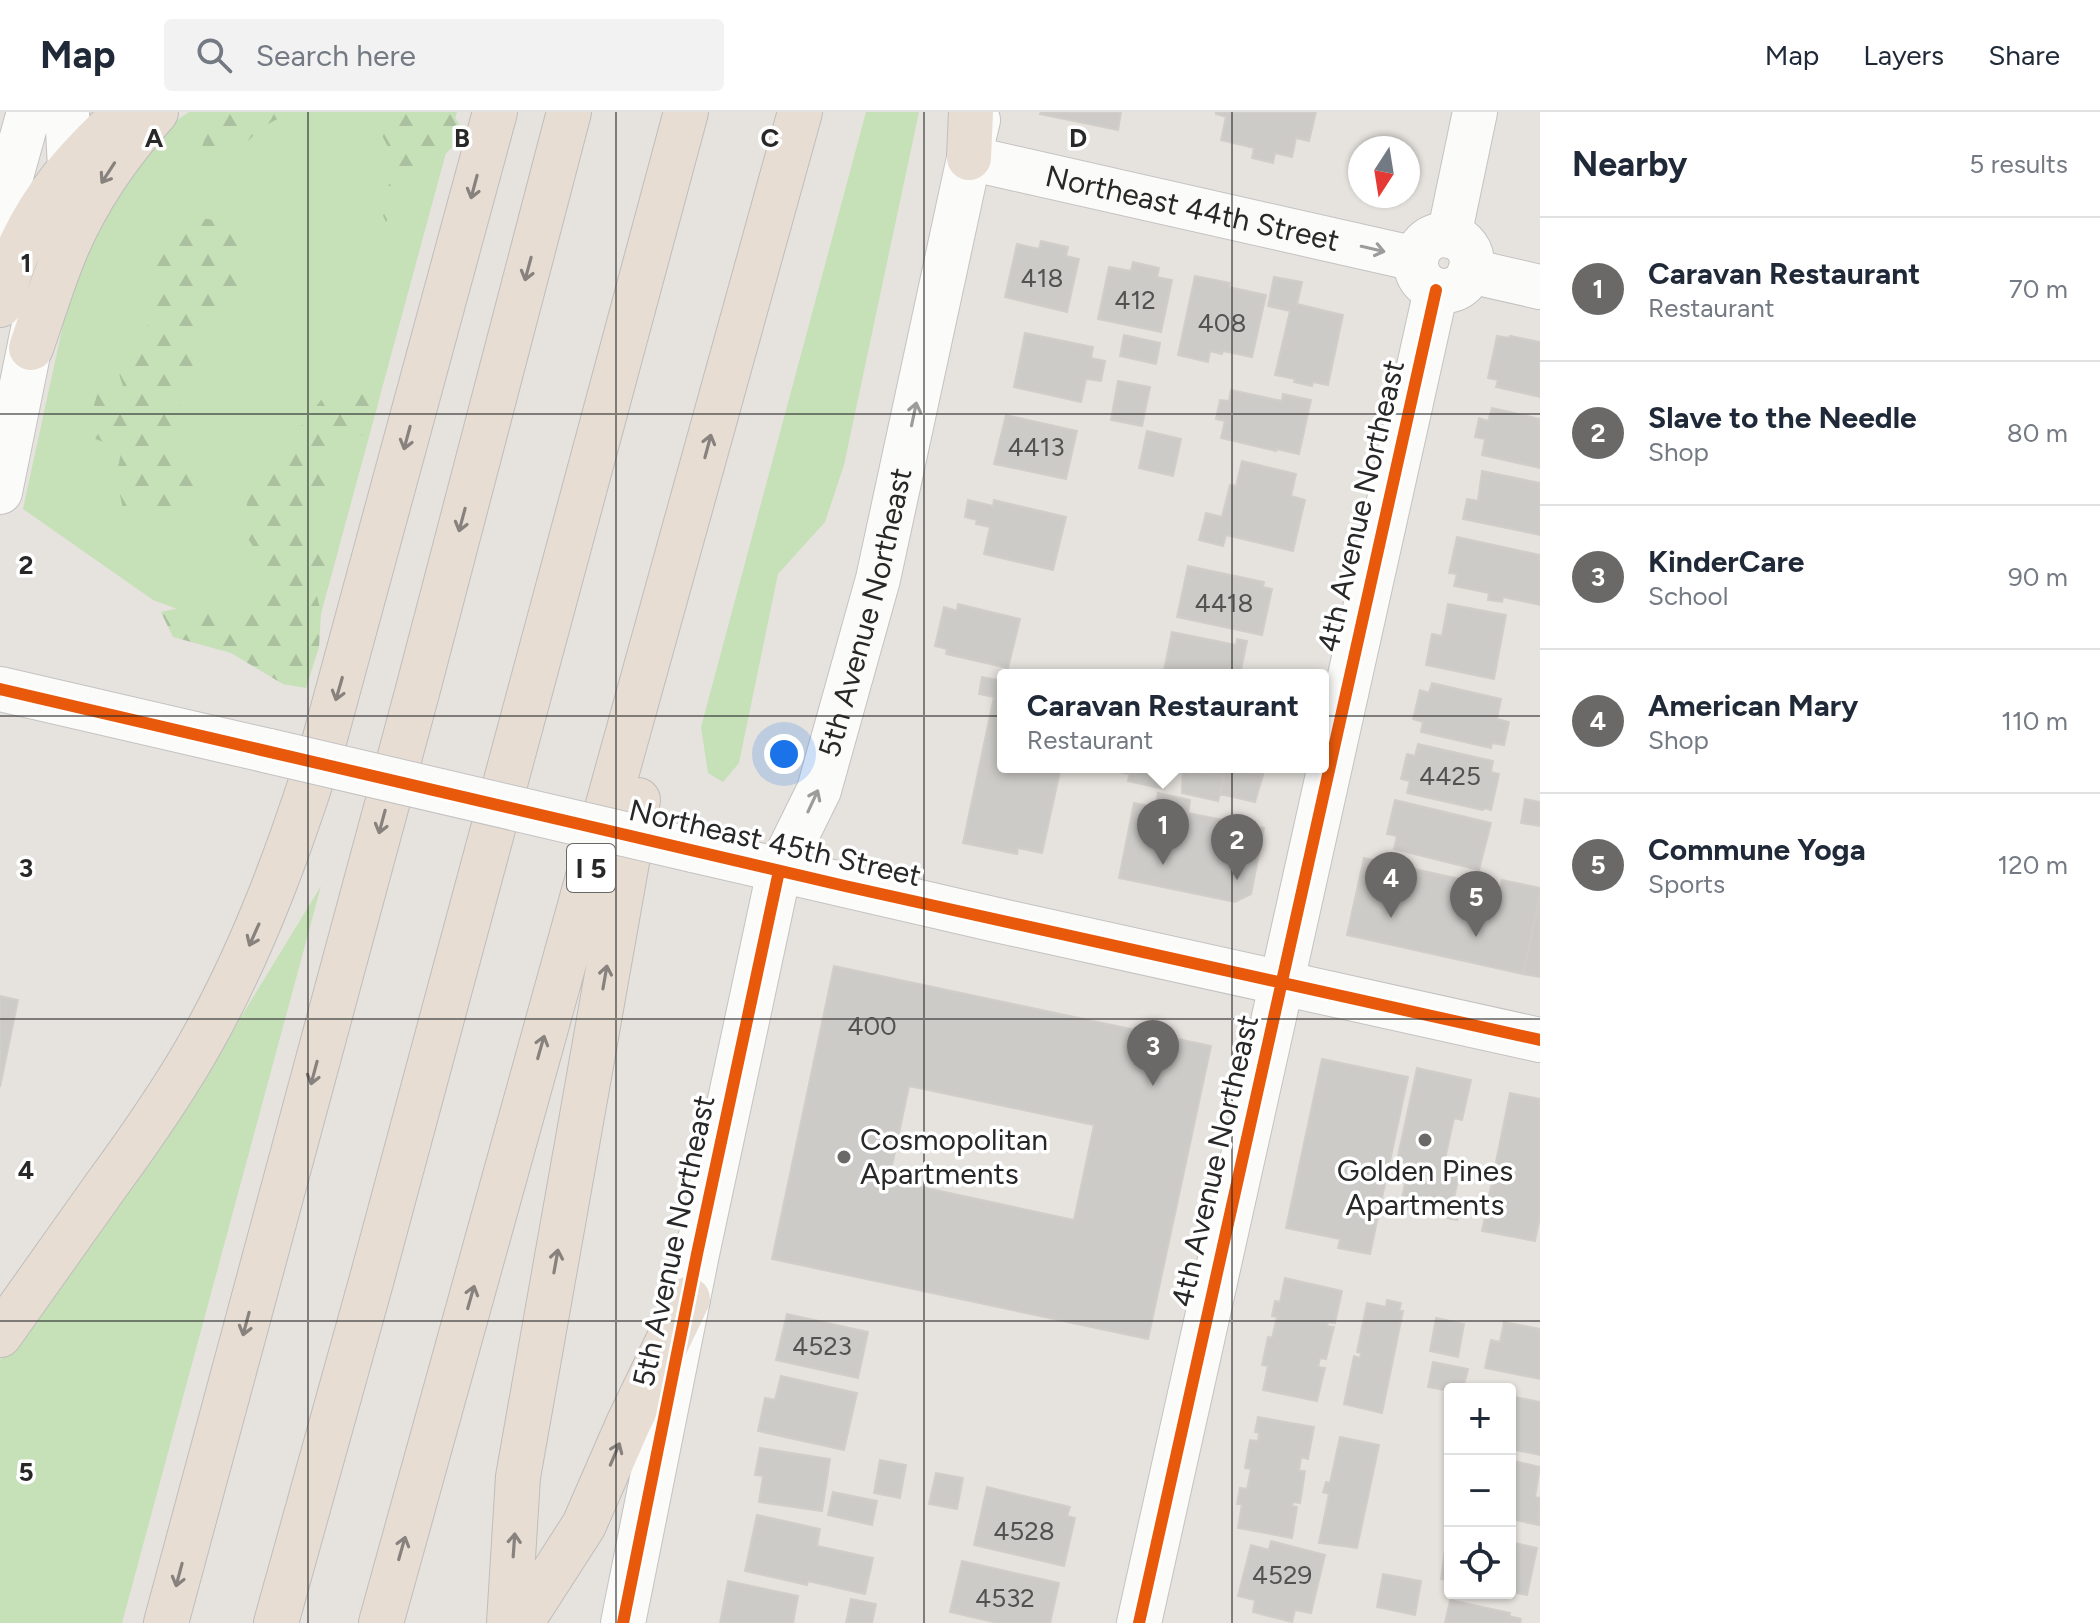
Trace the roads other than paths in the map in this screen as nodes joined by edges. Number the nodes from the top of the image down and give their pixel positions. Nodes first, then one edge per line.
1 (29, 112) edge
2 (67, 112) edge
3 (126, 112) edge
4 (156, 112) edge
5 (495, 112) edge
6 (569, 112) edge
7 (686, 112) edge
8 (800, 112) edge
9 (971, 112) edge
10 (980, 112) edge
11 (1475, 112) edge
12 (969, 158) junction
13 (70, 167) junction
14 (0, 216) edge
15 (1443, 264) junction
16 (1540, 287) edge
17 (0, 305) edge
18 (31, 348) junction
19 (0, 492) edge
20 (694, 496) junction
21 (0, 689) edge
22 (1329, 771) edge
23 (1328, 773) edge
24 (779, 871) junction
25 (1281, 984) junction
26 (1540, 1040) edge
27 (688, 1299) junction
28 (0, 1335) edge
29 (166, 1623) edge
30 (276, 1623) edge
31 (381, 1623) edge
32 (509, 1623) edge
33 (521, 1623) edge
34 (623, 1623) edge
35 (1139, 1623) edge

1 - 14 main road
2 - 13 main road
3 - 13 highway
4 -> 18 highway
5 -> 28 highway
6 -> 29 highway
7 - 30 highway
20 -> 8 highway, I 5
9 - 12 highway
10 - 12 main road, 5th Avenue Northeast
11 - 15 main road, 4th Avenue Northeast
12 -> 15 main road, Northeast 44th Street
24 -> 12 main road, 5th Avenue Northeast
13 - 17 highway
13 - 18 main road
15 - 16 main road, Northeast 44th Street
15 - 22 main road, 4th Avenue Northeast
18 - 19 main road
31 -> 20 highway, I 5
32 -> 20 highway
21 - 24 main road, Northeast 45th Street, bridge
23 - 25 main road, 4th Avenue Northeast
24 - 25 main road, Northeast 45th Street
24 - 27 main road, 5th Avenue Northeast
25 - 26 main road, Northeast 45th Street
25 - 35 main road, 4th Avenue Northeast
33 -> 27 highway
27 - 34 main road, 5th Avenue Northeast

